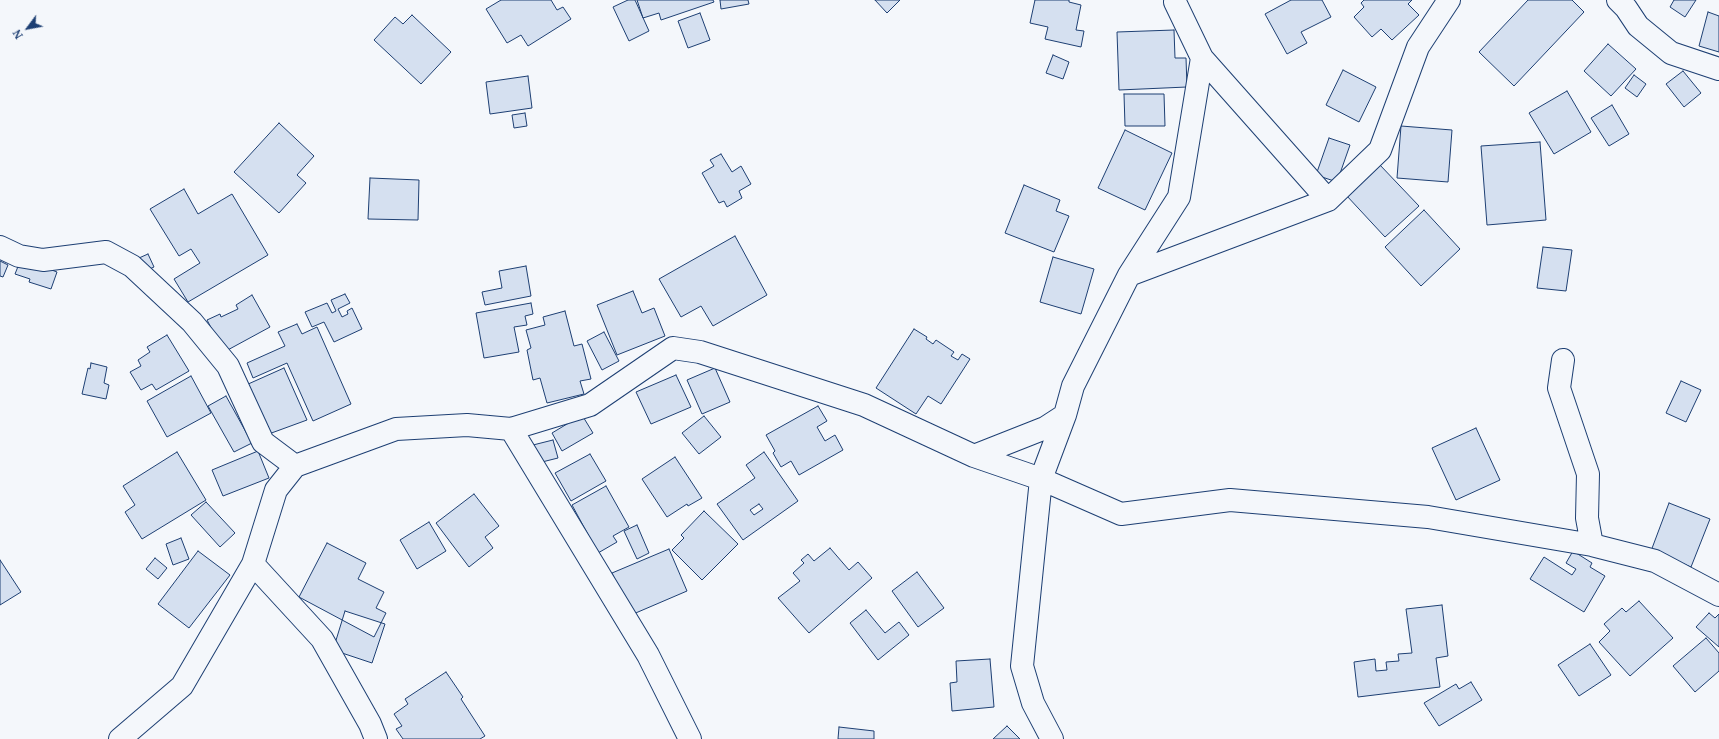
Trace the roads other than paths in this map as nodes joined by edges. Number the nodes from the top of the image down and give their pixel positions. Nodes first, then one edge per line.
1 (1449, 0) edge
2 (1618, 0) edge
3 (1175, 1) edge
4 (1202, 58) junction
5 (1719, 69) edge
6 (1328, 200) junction
7 (0, 248) edge
8 (1129, 275) junction
9 (1563, 360) dead end
10 (1065, 415) junction
11 (511, 429) junction
12 (974, 456) junction
13 (295, 466) junction
14 (1041, 480) junction
15 (1592, 545) junction
16 (253, 564) junction
17 (1719, 595) edge
18 (120, 739) edge
19 (376, 739) edge
20 (690, 739) edge
21 (1052, 739) edge

1 - 6 street
2 - 5 street
3 - 4 street
4 - 6 street
4 - 8 street
6 - 8 street
7 - 13 street
8 - 10 street
9 - 15 street
10 - 12 street
10 - 14 street
11 - 12 street
11 - 13 street
11 - 20 street
12 - 14 street
13 - 16 street
14 - 15 street
14 - 21 street
15 - 17 street
16 - 18 street
16 - 19 street

